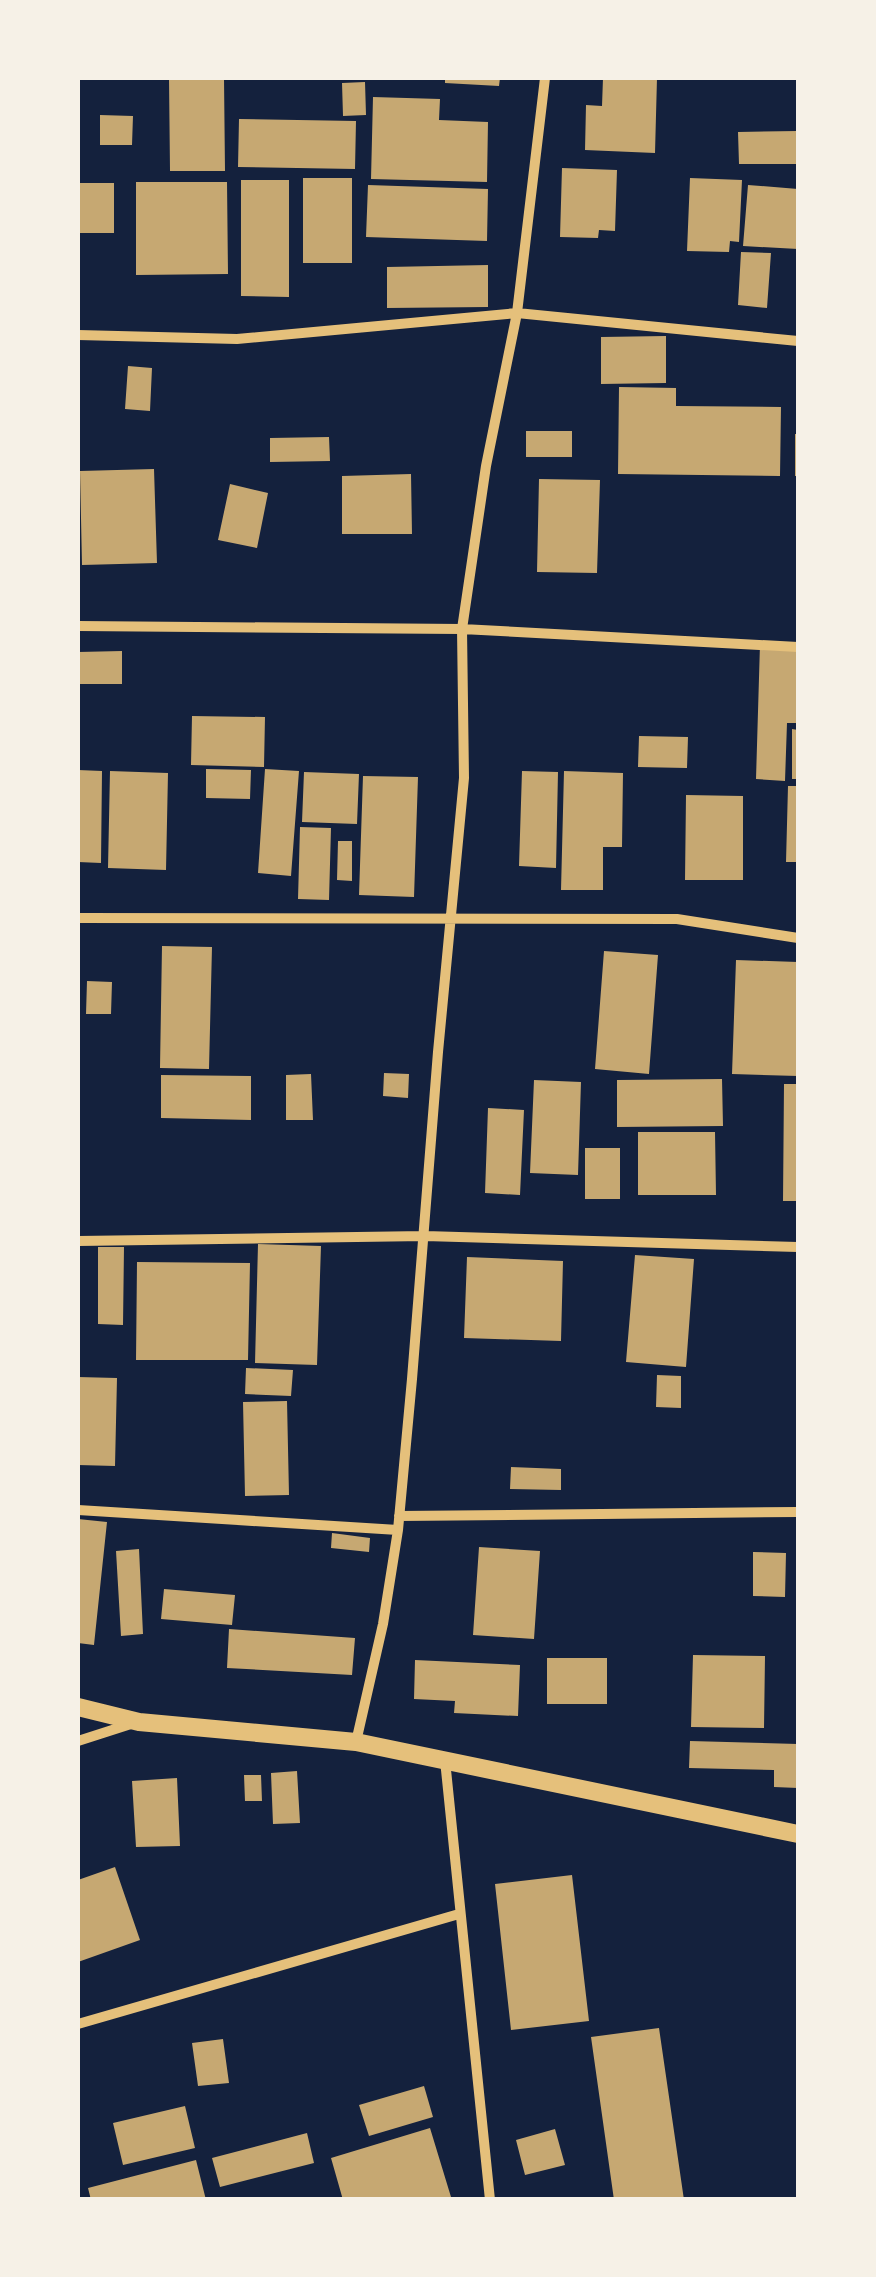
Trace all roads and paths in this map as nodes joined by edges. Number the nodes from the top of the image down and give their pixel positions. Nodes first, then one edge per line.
1 (545, 78) edge
2 (517, 313) junction
3 (78, 335) edge
4 (798, 340) edge
5 (78, 626) edge
6 (462, 629) junction
7 (798, 647) edge
8 (78, 918) edge
9 (450, 921) junction
10 (798, 938) edge
11 (426, 1236) junction
12 (78, 1242) edge
13 (798, 1247) edge
14 (78, 1510) edge
15 (798, 1512) edge
16 (399, 1516) junction
17 (398, 1530) junction
18 (78, 1707) edge
19 (139, 1722) junction
20 (78, 1741) edge
21 (356, 1742) junction
22 (445, 1759) junction
23 (798, 1834) edge
24 (459, 1914) junction
25 (78, 2024) edge
26 (490, 2200) edge

1 - 2 street
2 - 3 street
2 - 4 street
2 - 6 street
5 - 6 street
6 - 7 street
6 - 9 street
8 - 9 street
9 - 10 street
9 - 11 street
11 - 12 street
11 - 13 street
11 - 16 street
14 - 17 street
15 - 16 street
16 - 17 street
17 - 21 street
18 - 19 street
19 - 20 street
19 - 21 street
21 - 22 street
22 - 23 street
22 - 24 street
24 - 25 street
24 - 26 street

